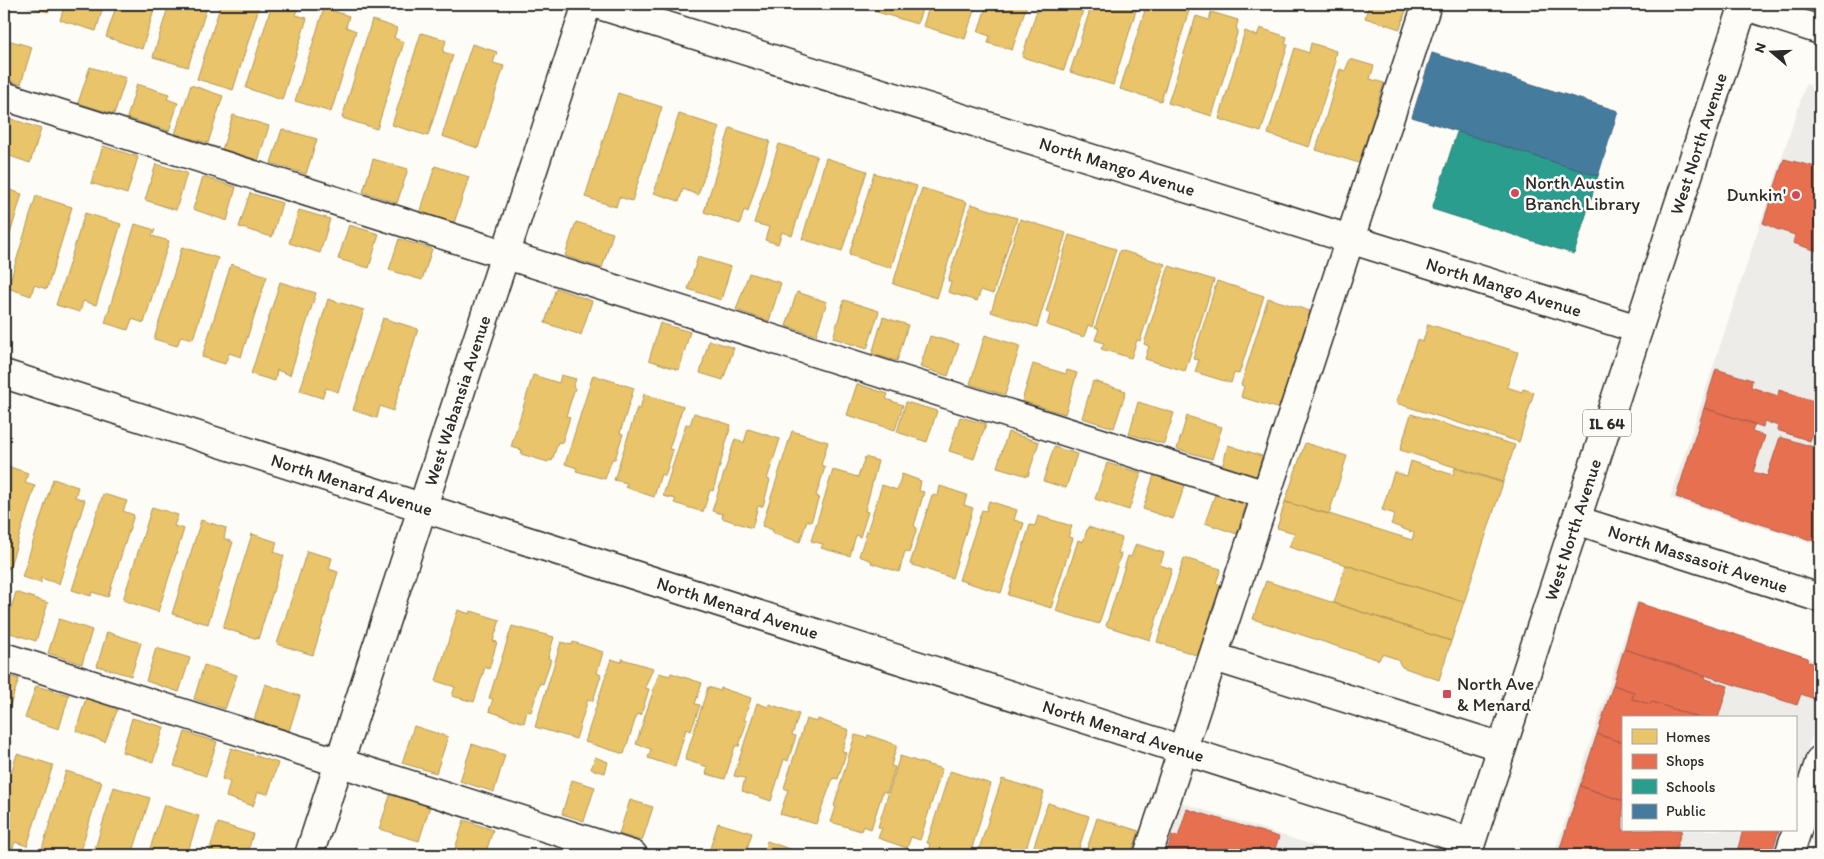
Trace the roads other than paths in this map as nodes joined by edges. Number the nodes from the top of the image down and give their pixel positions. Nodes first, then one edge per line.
1 (587, 4) edge
2 (596, 4) edge
3 (1427, 4) edge
4 (1743, 5) edge
5 (1820, 30) edge
6 (4, 96) edge
7 (1350, 240) junction
8 (505, 255) junction
9 (1638, 330) junction
10 (4, 374) edge
11 (1266, 495) junction
12 (423, 508) junction
13 (1576, 520) junction
14 (1820, 598) edge
15 (4, 657) edge
16 (1214, 657) junction
17 (1502, 748) junction
18 (1184, 750) junction
19 (1820, 760) edge
20 (339, 763) junction
21 (1469, 848) edge
22 (309, 855) edge
23 (633, 855) edge
24 (1148, 855) edge
25 (1789, 855) edge

1 - 8 street, West Wabansia Avenue
2 - 7 street, North Mango Avenue
3 - 7 street
4 - 5 street
4 - 9 street, West North Avenue / IL 64
6 - 8 street
7 - 9 street, North Mango Avenue
7 - 11 street
8 - 11 street
8 - 12 street, West Wabansia Avenue
9 - 13 street, West North Avenue / IL 64
10 - 12 street, North Menard Avenue
11 - 16 street
12 - 18 street, North Menard Avenue
12 - 20 street, West Wabansia Avenue
13 - 14 street, North Massasoit Avenue
13 - 17 street, West North Avenue / IL 64
15 - 20 street
16 - 17 street
16 - 18 street
17 - 21 street, West North Avenue / IL 64
18 - 21 street, North Menard Avenue
18 - 24 street
19 - 25 street
20 - 22 street, West Wabansia Avenue
20 - 23 street

